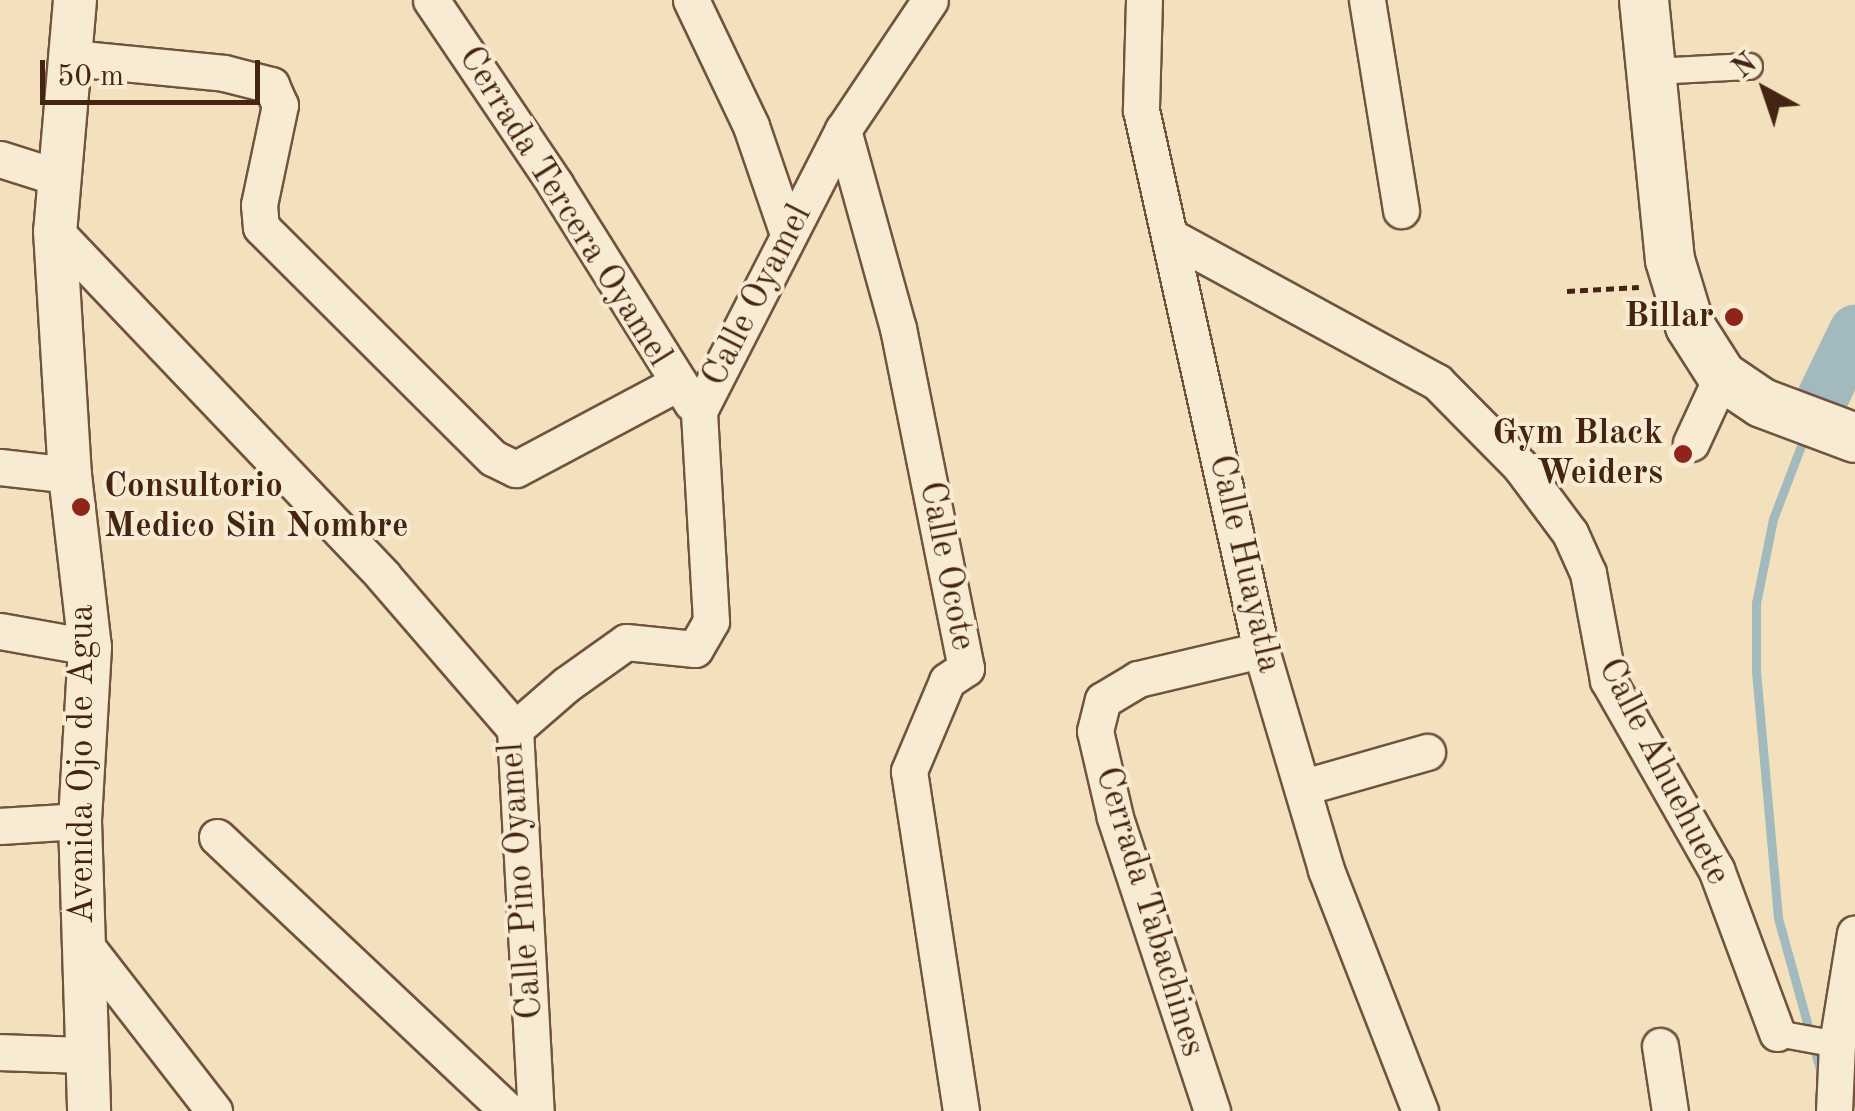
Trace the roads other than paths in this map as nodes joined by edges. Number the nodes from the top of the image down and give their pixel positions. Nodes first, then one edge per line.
1 (75, 0) edge
2 (431, 0) edge
3 (690, 0) edge
4 (930, 0) edge
5 (1144, 0) edge
6 (1367, 0) edge
7 (1644, 0) edge
8 (72, 58) junction
9 (1749, 66) dead end
10 (1652, 71) junction
11 (843, 130) junction
12 (0, 159) edge
13 (60, 178) junction
14 (1401, 210) dead end
15 (54, 231) junction
16 (788, 234) junction
17 (1170, 237) junction
18 (1722, 376) junction
19 (676, 384) junction
20 (699, 411) junction
21 (1855, 438) edge
22 (1691, 443) dead end
23 (0, 467) edge
24 (70, 476) junction
25 (0, 630) edge
26 (90, 647) junction
27 (1262, 650) junction
28 (515, 729) junction
29 (1427, 752) dead end
30 (1304, 787) junction
31 (80, 820) junction
32 (0, 826) edge
33 (216, 837) dead end
34 (1855, 933) edge
35 (84, 942) junction
36 (1777, 1033) joint
37 (1837, 1044) junction
38 (1660, 1046) dead end
39 (0, 1052) edge
40 (87, 1054) junction
41 (89, 1111) edge
42 (214, 1111) edge
43 (508, 1111) edge
44 (536, 1111) edge
45 (961, 1111) edge
46 (1212, 1111) edge
47 (1420, 1111) edge
48 (1670, 1111) edge
49 (1834, 1111) edge

1 - 8 street, Avenida Ojo de Agua
2 - 19 street, Cerrada Tercera Oyamel
3 - 16 street
4 - 11 street, Calle Oyamel
5 - 17 street, Calle Huayatla
6 - 14 street
7 - 10 main road
8 - 13 street, Avenida Ojo de Agua
8 - 19 street
9 - 10 street
10 - 18 main road
11 - 16 street, Calle Oyamel
11 - 45 street, Calle Ocote
12 - 13 street
13 - 15 street, Avenida Ojo de Agua
15 - 24 street, Avenida Ojo de Agua
15 - 28 street, Calle Pino Oyamel
16 - 20 street, Calle Oyamel
17 - 27 street, Calle Huayatla
17 - 36 street, Calle Ahuehuete
18 - 21 main road
18 - 22 street
19 - 20 street, Cerrada Tercera Oyamel
20 - 28 street, Calle Oyamel
23 - 24 street
24 - 26 street, Avenida Ojo de Agua
25 - 26 street
26 - 31 street, Avenida Ojo de Agua
27 - 30 street, Calle Huayatla
27 - 46 street, Cerrada Tabachines
28 - 44 street, Calle Pino Oyamel
29 - 30 street
30 - 47 street, Calle Huayatla
31 - 32 street
31 - 35 street, Avenida Ojo de Agua
33 - 43 street
34 - 37 street
35 - 40 street, Avenida Ojo de Agua
35 - 42 street
36 - 37 street
37 - 49 street
38 - 48 street
39 - 40 street
40 - 41 street, Avenida Ojo de Agua

